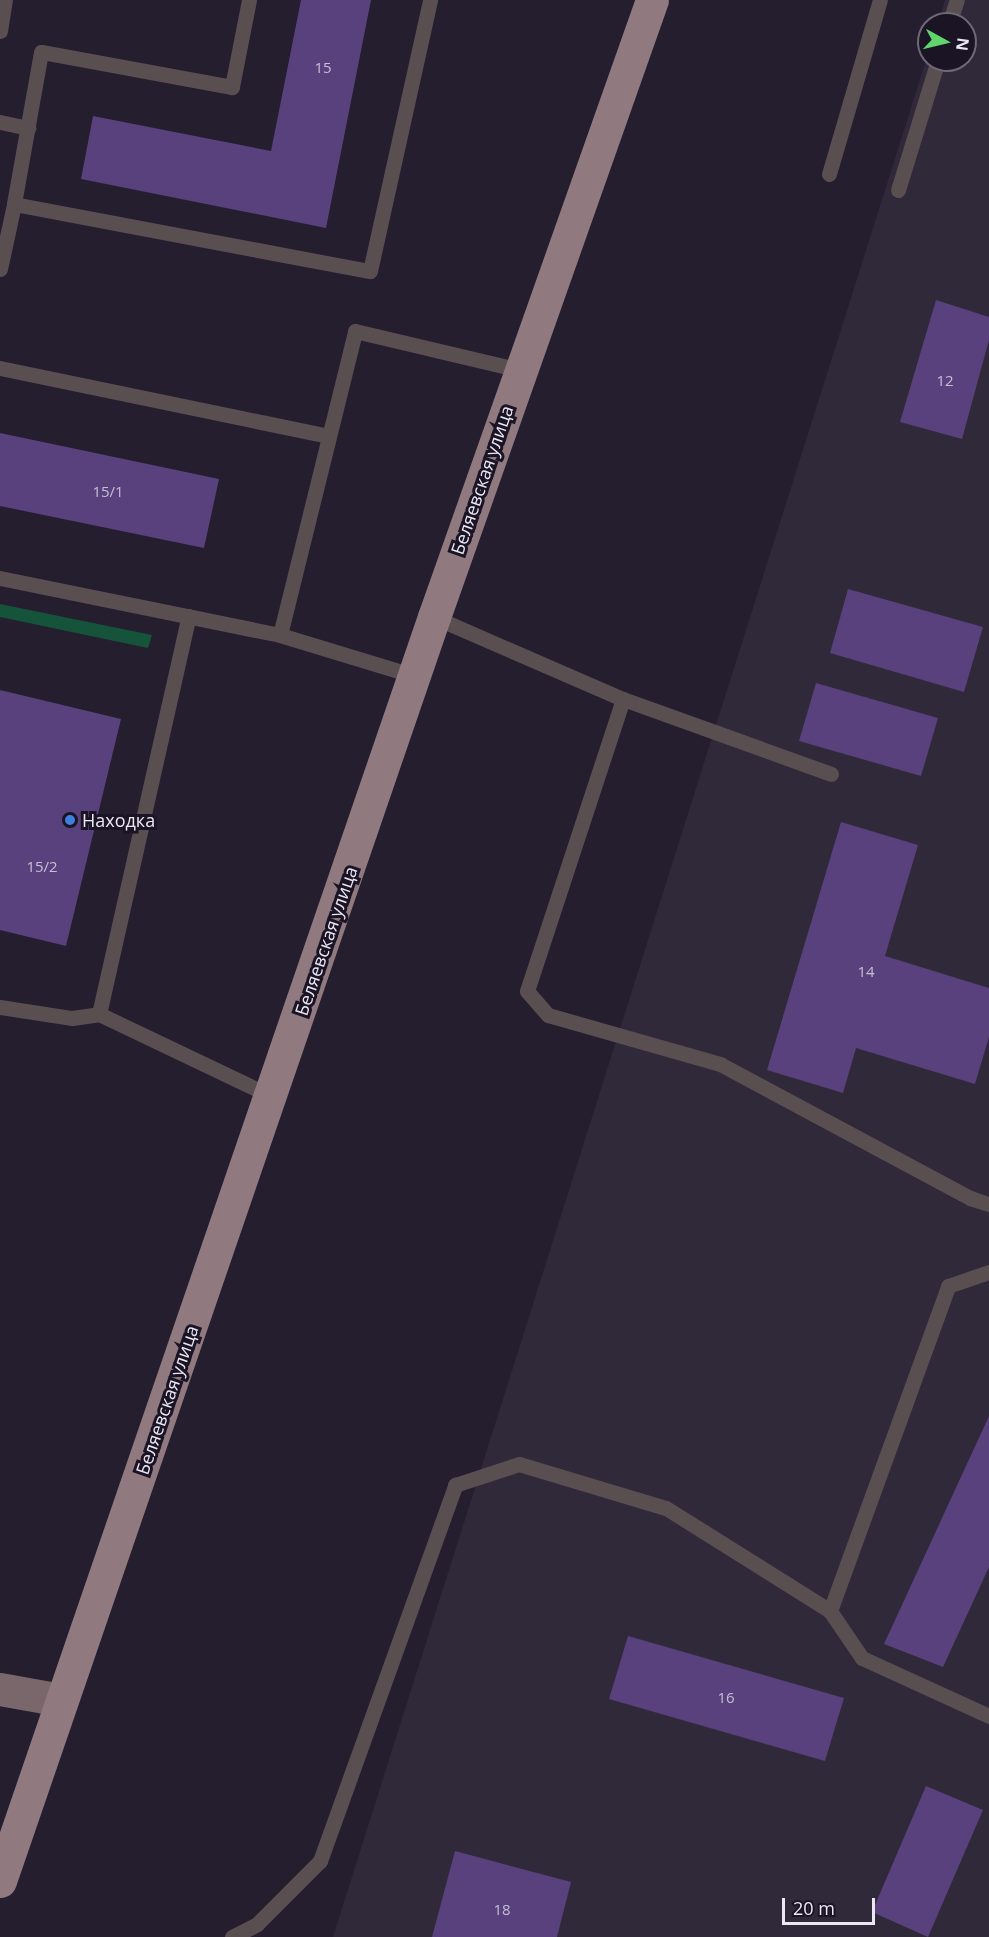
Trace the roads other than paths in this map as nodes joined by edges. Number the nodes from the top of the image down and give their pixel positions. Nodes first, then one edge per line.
1 (5, 0) edge
2 (249, 0) edge
3 (430, 0) edge
4 (652, 0) edge
5 (880, 0) edge
6 (0, 31) edge
7 (934, 72) edge
8 (0, 122) edge
9 (28, 128) junction
10 (829, 174) dead end
11 (898, 190) dead end
12 (14, 204) junction
13 (0, 269) edge
14 (0, 368) edge
15 (520, 370) junction
16 (328, 435) junction
17 (0, 578) edge
18 (189, 616) junction
19 (434, 617) junction
20 (280, 635) junction
21 (416, 675) junction
22 (623, 699) junction
23 (831, 774) dead end
24 (0, 1007) edge
25 (99, 1014) junction
26 (273, 1097) junction
27 (989, 1204) edge
28 (989, 1272) edge
29 (830, 1611) junction
30 (0, 1689) edge
31 (61, 1700) junction
32 (989, 1716) edge
33 (0, 1881) edge
34 (232, 1937) edge

1 - 6 lane
2 - 9 lane
3 - 12 lane
4 - 15 main road, Беляевская улица
5 - 10 lane
7 - 11 lane
8 - 9 lane
9 - 12 lane
12 - 13 lane
14 - 16 lane
15 - 16 lane
15 - 19 main road, Беляевская улица
16 - 20 lane
17 - 18 lane
18 - 20 lane
18 - 25 lane
19 - 21 main road, Беляевская улица
19 - 22 lane
20 - 21 lane
21 - 26 main road, Беляевская улица
22 - 23 lane
22 - 27 lane
24 - 25 lane
25 - 26 lane
26 - 31 main road, Беляевская улица
28 - 29 lane
29 - 32 lane
29 - 34 lane
30 - 31 street
31 - 33 main road, Беляевская улица

